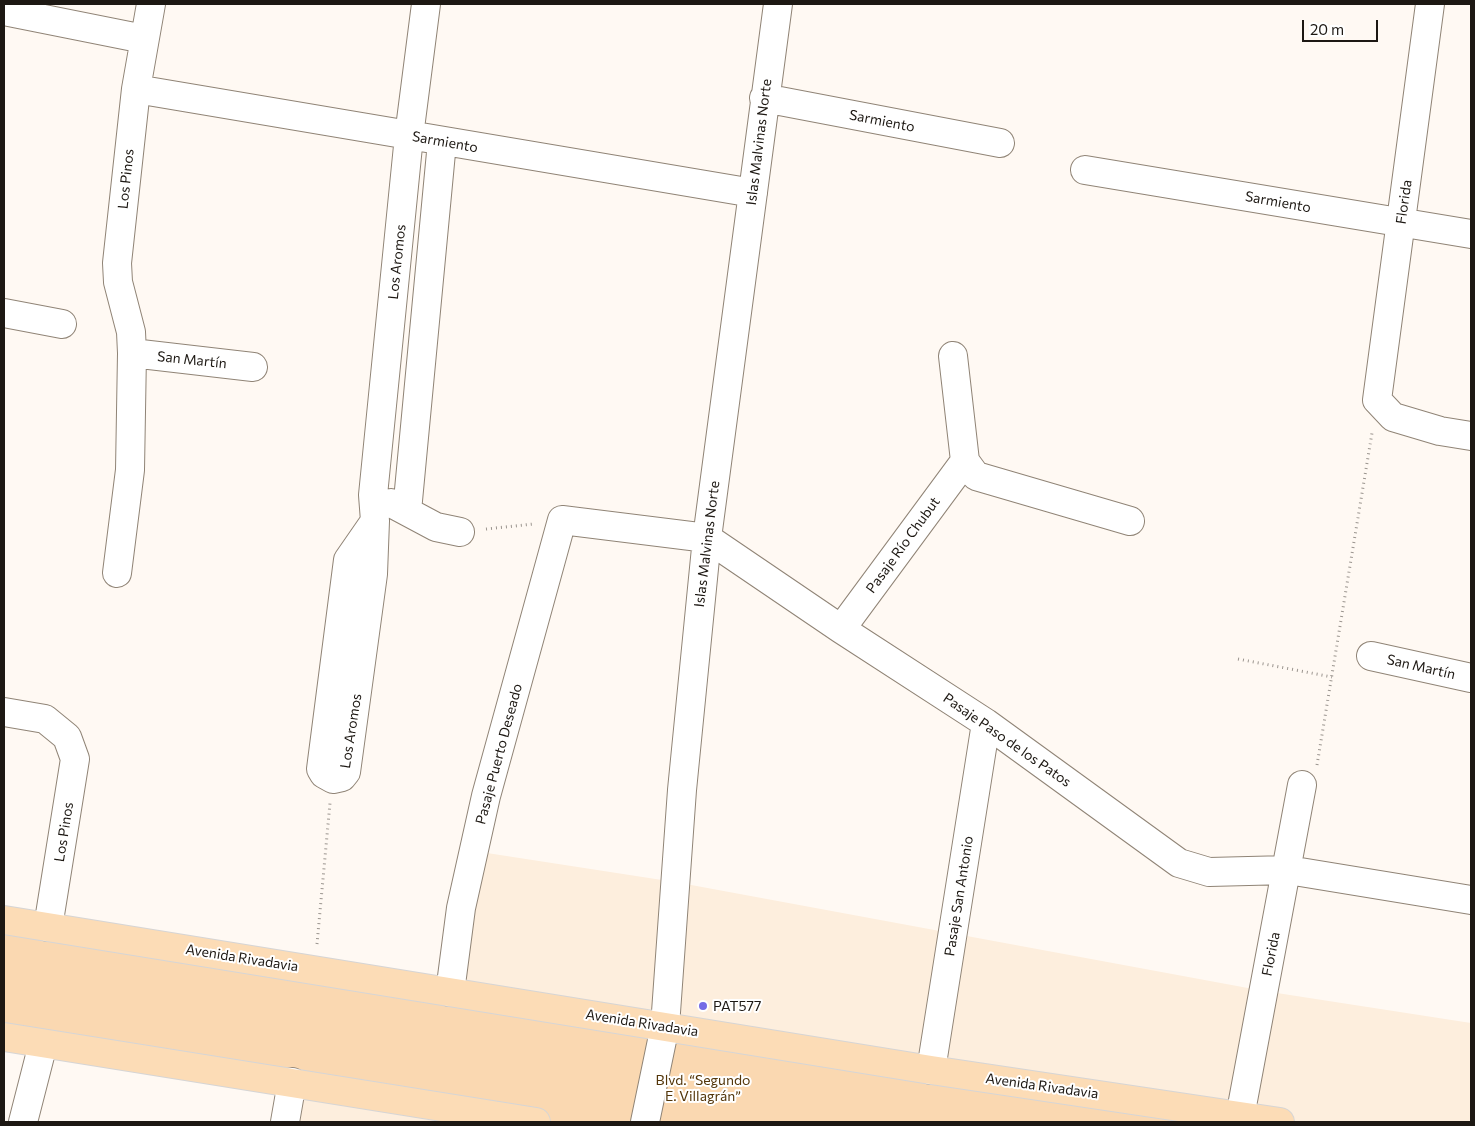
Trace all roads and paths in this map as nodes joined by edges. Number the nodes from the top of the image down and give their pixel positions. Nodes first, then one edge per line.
1 (151, 4) edge
2 (426, 4) edge
3 (778, 4) edge
4 (1430, 4) edge
5 (4, 11) edge
6 (144, 39) junction
7 (136, 88) junction
8 (764, 98) junction
9 (409, 136) junction
10 (442, 142) junction
11 (1000, 143) dead end
12 (1085, 170) dead end
13 (754, 193) junction
14 (1401, 223) junction
15 (1471, 234) edge
16 (4, 313) edge
17 (62, 324) dead end
18 (132, 353) junction
19 (953, 356) dead end
20 (252, 367) dead end
21 (1377, 400) junction
22 (1471, 436) edge
23 (965, 461) junction
24 (374, 508) junction
25 (407, 511) junction
26 (562, 520) junction
27 (1130, 521) dead end
28 (460, 532) joint
29 (706, 538) junction
30 (117, 573) dead end
31 (841, 629) junction
32 (1371, 656) dead end
33 (1238, 659) dead end
34 (1332, 677) junction
35 (1471, 678) edge
36 (4, 712) edge
37 (986, 723) junction
38 (333, 779) joint
39 (1302, 785) joint
40 (1288, 870) junction
41 (1471, 900) edge
42 (4, 920) edge
43 (48, 927) junction
44 (314, 970) junction
45 (450, 992) junction
46 (665, 1026) junction
47 (4, 1037) edge
48 (43, 1044) junction
49 (931, 1070) junction
50 (292, 1082) junction
51 (1240, 1119) edge
52 (23, 1122) edge
53 (285, 1122) edge
54 (536, 1122) edge
55 (645, 1122) edge
56 (1280, 1122) edge

1 - 6 street, Los Pinos
2 - 9 street, Los Aromos
3 - 8 street, Islas Malvinas Norte
4 - 14 street, Florida
5 - 6 street
6 - 7 street, Los Pinos
7 - 9 street, Sarmiento
7 - 18 street, Los Pinos
8 - 11 street, Sarmiento
8 - 13 street, Islas Malvinas Norte
9 - 10 street, Sarmiento
9 - 24 street, Los Aromos
10 - 13 street, Sarmiento
10 - 25 street
12 - 14 street, Sarmiento
13 - 29 street, Islas Malvinas Norte
14 - 15 street, Sarmiento
14 - 21 street, Florida
16 - 17 street
18 - 20 street, San Martín
18 - 30 street, Los Pinos
19 - 23 street
21 - 22 street
21 - 34 path
23 - 27 street
23 - 31 street, Pasaje Río Chubut
24 - 25 street
24 - 38 street, Los Aromos
25 - 28 street
26 - 28 path
26 - 29 street, Pasaje Paso de los Patos
26 - 45 street, Pasaje Puerto Deseado
29 - 31 street, Pasaje Paso de los Patos
29 - 46 street, Islas Malvinas Norte
31 - 37 street, Pasaje Paso de los Patos
32 - 35 street, San Martín
33 - 34 path
34 - 39 path
36 - 43 street, Los Pinos
37 - 40 street, Pasaje Paso de los Patos
37 - 49 street, Pasaje San Antonio
38 - 44 path
39 - 40 street, Florida
40 - 41 street, Pasaje Paso de los Patos
40 - 51 street, Florida
42 - 43 main road, Avenida Rivadavia
43 - 44 main road, Avenida Rivadavia
44 - 45 main road, Avenida Rivadavia
45 - 46 main road, Avenida Rivadavia
46 - 49 main road, Avenida Rivadavia
46 - 55 street, Islas Malvinas Norte
47 - 48 main road
48 - 50 main road
48 - 52 street
49 - 51 main road, Avenida Rivadavia
50 - 53 street
50 - 54 main road
51 - 56 main road, Avenida Rivadavia

